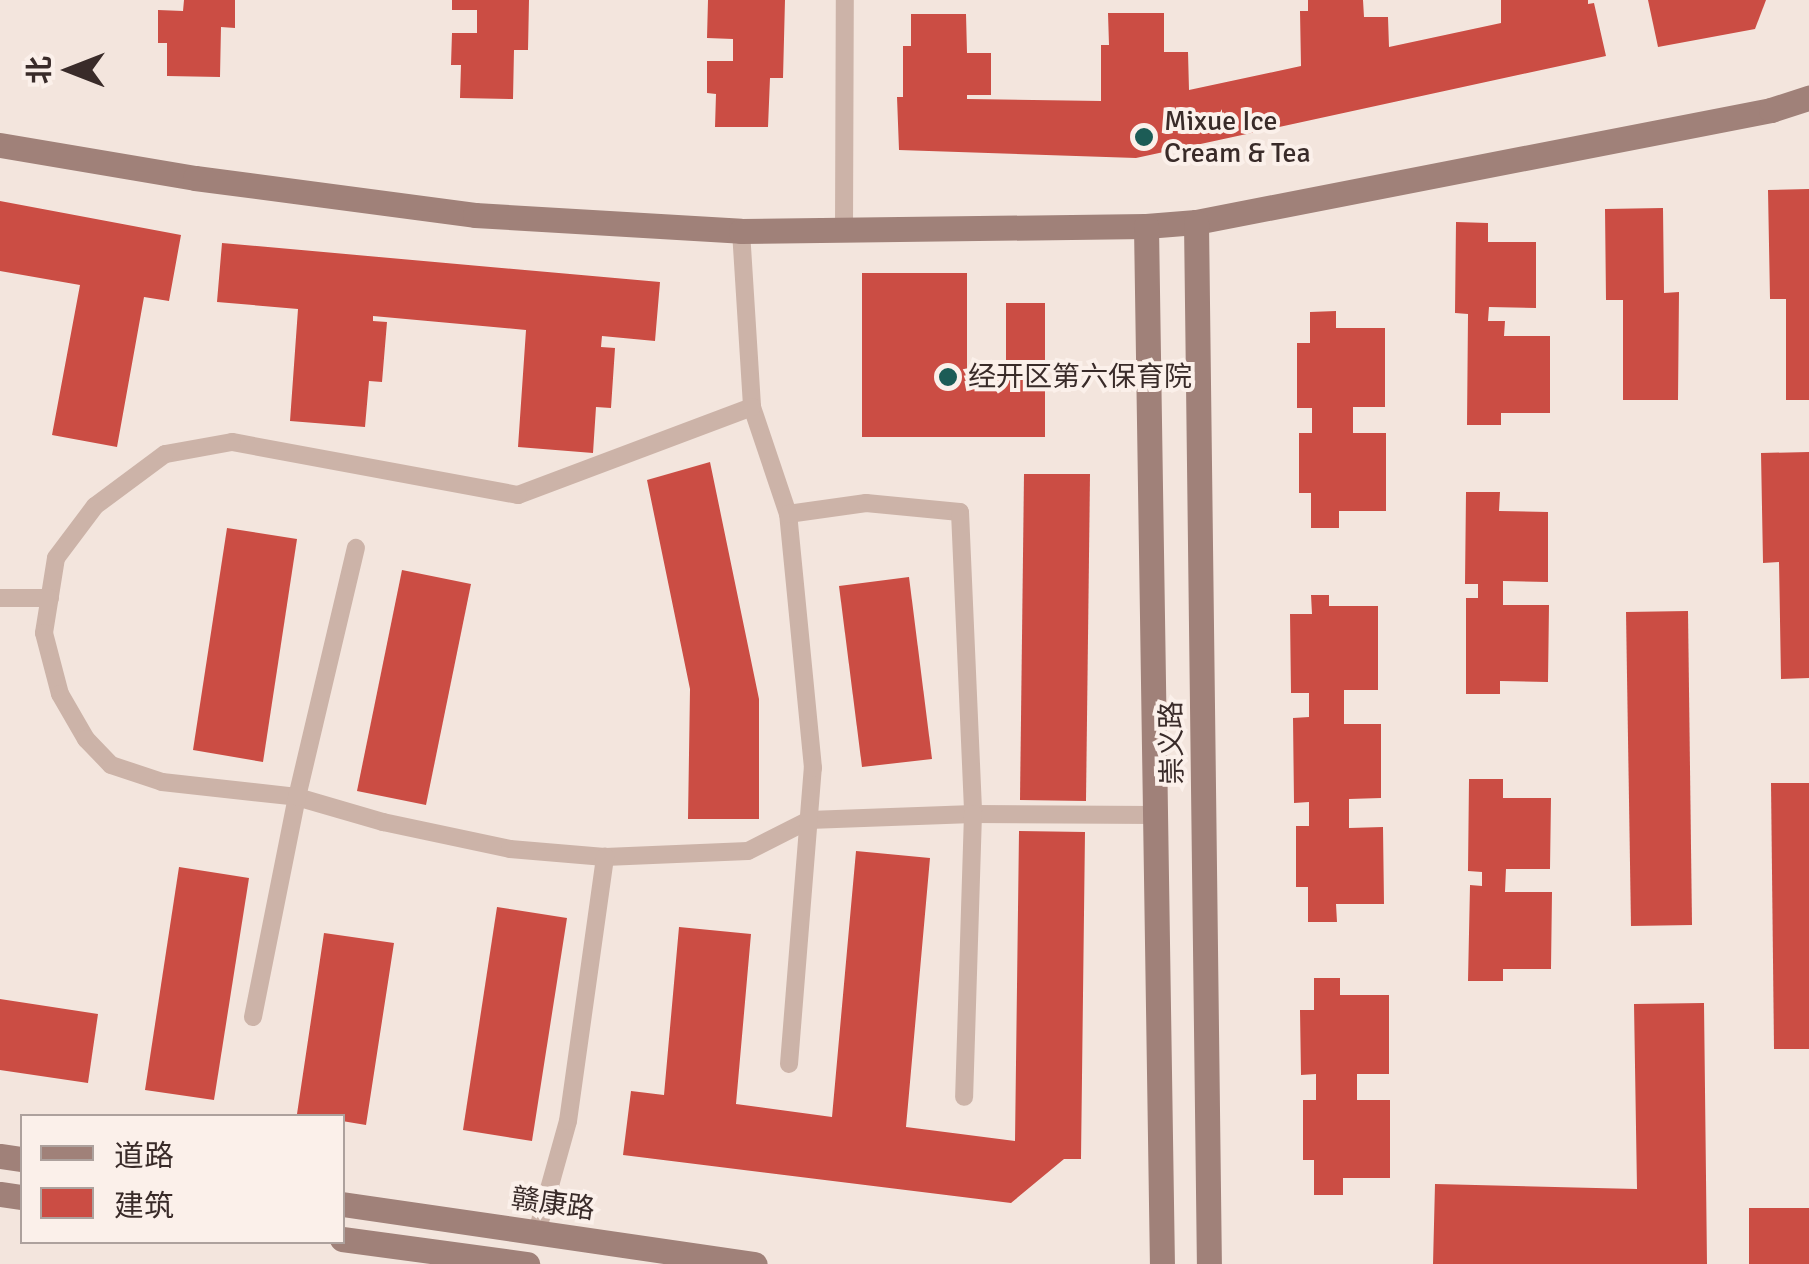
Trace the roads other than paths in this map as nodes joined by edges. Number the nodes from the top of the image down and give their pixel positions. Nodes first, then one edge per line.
1 (845, 0) edge
2 (1809, 98) edge
3 (0, 146) edge
4 (1196, 222) junction
5 (1146, 226) junction
6 (844, 230) junction
7 (741, 231) junction
8 (752, 407) junction
9 (788, 514) junction
10 (356, 548) dead end
11 (0, 598) edge
12 (50, 598) junction
13 (298, 797) junction
14 (974, 814) junction
15 (1154, 815) junction
16 (809, 820) junction
17 (605, 857) junction
18 (253, 1017) dead end
19 (789, 1064) dead end
20 (964, 1098) dead end
21 (345, 1204) edge
22 (537, 1232) junction
23 (345, 1240) edge
24 (524, 1264) edge
25 (755, 1264) edge
26 (1162, 1264) edge
27 (1209, 1264) edge

1 - 6 lane
2 - 4 main road
3 - 7 main road
4 - 5 main road
4 - 27 main road, 崇义路
5 - 6 main road
5 - 15 main road, 崇义路
6 - 7 main road
7 - 8 lane
8 - 9 lane
8 - 12 lane
9 - 14 lane
9 - 16 lane
10 - 13 lane
11 - 12 lane
12 - 13 lane
13 - 17 lane
13 - 18 lane
14 - 15 lane
14 - 16 lane
14 - 20 lane
15 - 26 main road, 崇义路
16 - 17 lane
16 - 19 lane
17 - 22 lane
21 - 22 main road, 赣康路
22 - 25 main road, 赣康路
23 - 24 main road

